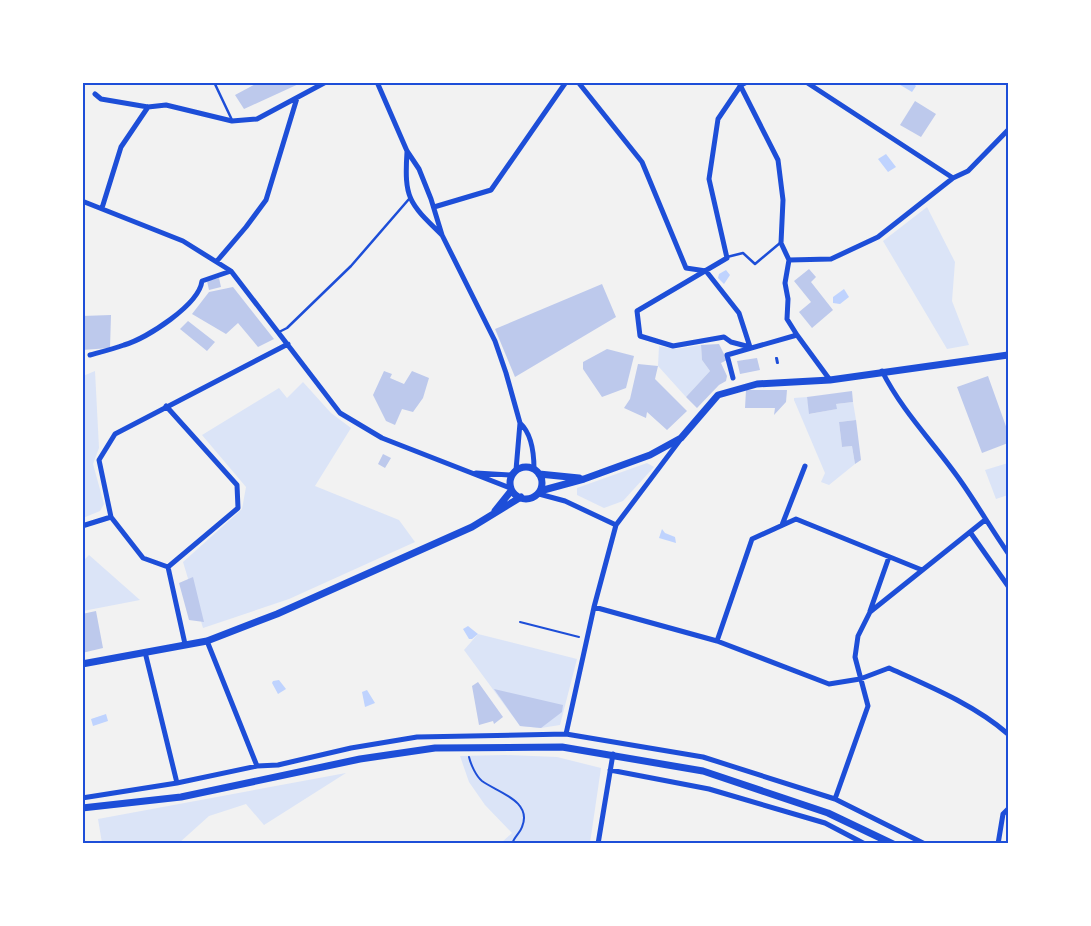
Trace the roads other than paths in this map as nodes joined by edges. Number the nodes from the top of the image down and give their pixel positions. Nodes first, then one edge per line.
1 (214, 82) edge
2 (326, 82) edge
3 (377, 82) edge
4 (566, 82) edge
5 (578, 82) edge
6 (747, 82) edge
7 (806, 82) edge
8 (740, 84) edge
9 (94, 94) dead end
10 (297, 98) junction
11 (148, 107) junction
12 (232, 121) junction
13 (1008, 130) edge
14 (406, 151) junction
15 (953, 178) junction
16 (409, 199) junction
17 (82, 201) edge
18 (434, 207) junction
19 (102, 208) junction
20 (442, 235) junction
21 (781, 243) junction
22 (727, 258) junction
23 (789, 260) junction
24 (217, 261) junction
25 (231, 270) junction
26 (706, 271) junction
27 (278, 332) junction
28 (797, 336) junction
29 (288, 344) junction
30 (750, 347) junction
31 (1008, 354) edge
32 (90, 355) dead end
33 (882, 371) junction
34 (733, 378) dead end
35 (830, 380) junction
36 (166, 406) junction
37 (520, 423) junction
38 (682, 438) junction
39 (804, 466) dead end
40 (514, 472) junction
41 (536, 472) junction
42 (476, 473) junction
43 (584, 479) junction
44 (510, 489) junction
45 (540, 493) junction
46 (521, 497) junction
47 (492, 515) junction
48 (111, 516) junction
49 (984, 520) junction
50 (616, 525) junction
51 (782, 525) junction
52 (82, 526) edge
53 (970, 532) junction
54 (1008, 553) edge
55 (889, 557) junction
56 (168, 567) junction
57 (922, 570) junction
58 (1008, 586) edge
59 (594, 607) junction
60 (870, 612) junction
61 (207, 641) junction
62 (717, 641) junction
63 (185, 644) junction
64 (145, 652) junction
65 (82, 664) edge
66 (860, 679) junction
67 (566, 734) junction
68 (1008, 734) edge
69 (613, 754) junction
70 (256, 766) junction
71 (610, 770) junction
72 (177, 783) junction
73 (82, 798) edge
74 (835, 798) junction
75 (1008, 809) edge
76 (82, 810) edge
77 (598, 844) edge
78 (865, 844) edge
79 (893, 844) edge
80 (925, 844) edge
81 (998, 844) edge

1 - 12 lane
2 - 10 street
3 - 14 street
4 - 18 street
5 - 26 street
6 - 8 street
7 - 15 street
8 - 21 street
8 - 22 street
9 - 11 street
10 - 12 street
10 - 24 street
11 - 12 street
11 - 19 street
13 - 15 street
14 - 16 street
14 - 18 street
15 - 23 street
16 - 20 street
16 - 27 lane
17 - 19 street
18 - 20 street
19 - 24 street
20 - 37 street
21 - 22 lane
21 - 23 street
22 - 26 street
23 - 28 street
24 - 25 street
25 - 27 street
25 - 32 street
26 - 30 street
26 - 30 street
27 - 29 street
28 - 30 street
28 - 35 street
29 - 36 street
29 - 42 street
30 - 34 street
31 - 33 main road
33 - 35 main road
33 - 49 street
35 - 38 main road
36 - 48 street
36 - 56 street
37 - 40 street
37 - 41 street
38 - 43 main road
38 - 50 street
39 - 51 street
40 - 41 main road
40 - 42 street
40 - 44 main road
41 - 43 main road
41 - 45 main road
42 - 44 street
43 - 45 main road
44 - 46 main road
44 - 47 main road
45 - 46 main road
45 - 50 street
46 - 47 main road
47 - 61 main road
48 - 52 street
48 - 56 street
49 - 53 street
49 - 54 street
50 - 59 street
51 - 55 street
51 - 62 street
53 - 57 street
53 - 58 street
55 - 57 street
55 - 60 street
56 - 63 street
57 - 60 street
59 - 62 street
59 - 67 street
60 - 66 street
61 - 63 main road
61 - 70 street
62 - 66 street
63 - 64 main road
64 - 65 main road
64 - 72 street
66 - 68 street
66 - 74 street
67 - 70 street
67 - 74 street
69 - 71 street
69 - 76 main road
69 - 79 main road
70 - 72 street
71 - 77 street
71 - 78 street
72 - 73 street
74 - 80 street
75 - 81 street

